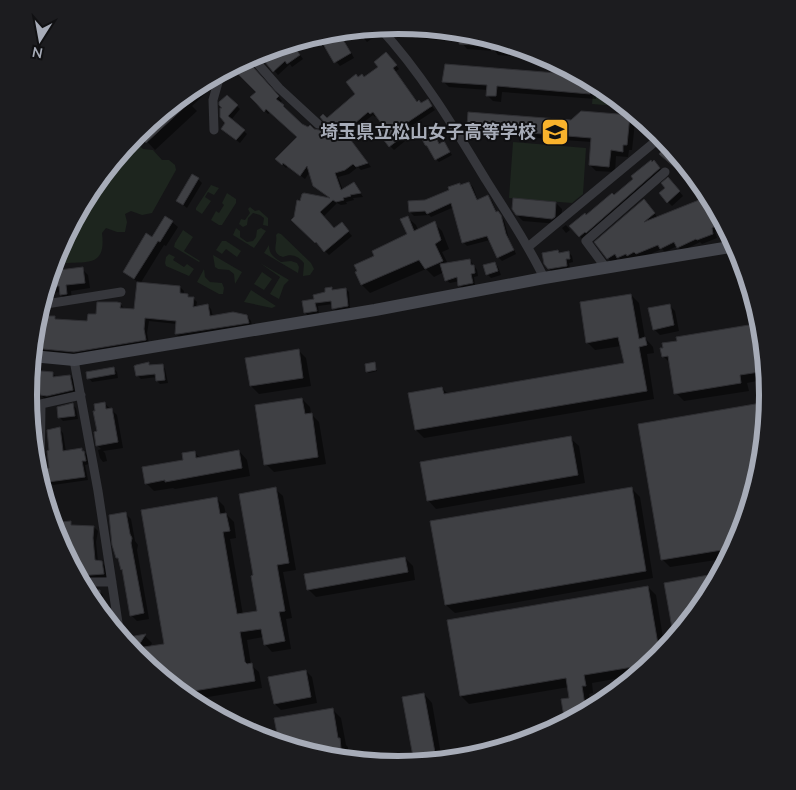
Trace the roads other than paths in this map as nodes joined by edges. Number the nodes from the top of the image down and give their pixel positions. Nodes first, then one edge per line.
1 (386, 34) edge
2 (257, 63) edge
3 (219, 81) edge
4 (318, 124) dead end
5 (214, 130) dead end
6 (655, 142) edge
7 (666, 172) dead end
8 (528, 247) junction
9 (728, 247) edge
10 (606, 268) junction
11 (544, 278) junction
12 (120, 292) dead end
13 (49, 304) edge
14 (39, 357) edge
15 (74, 360) junction
16 (81, 395) junction
17 (41, 447) edge
18 (89, 582) edge
19 (112, 582) junction
20 (118, 624) edge

1 - 8 street
2 - 4 street
3 - 5 street
6 - 8 street
7 - 10 street
8 - 11 street
9 - 10 street
10 - 11 street
11 - 15 street
12 - 13 street
14 - 15 street
15 - 16 street
16 - 17 street
16 - 19 street
18 - 19 street
19 - 20 street

